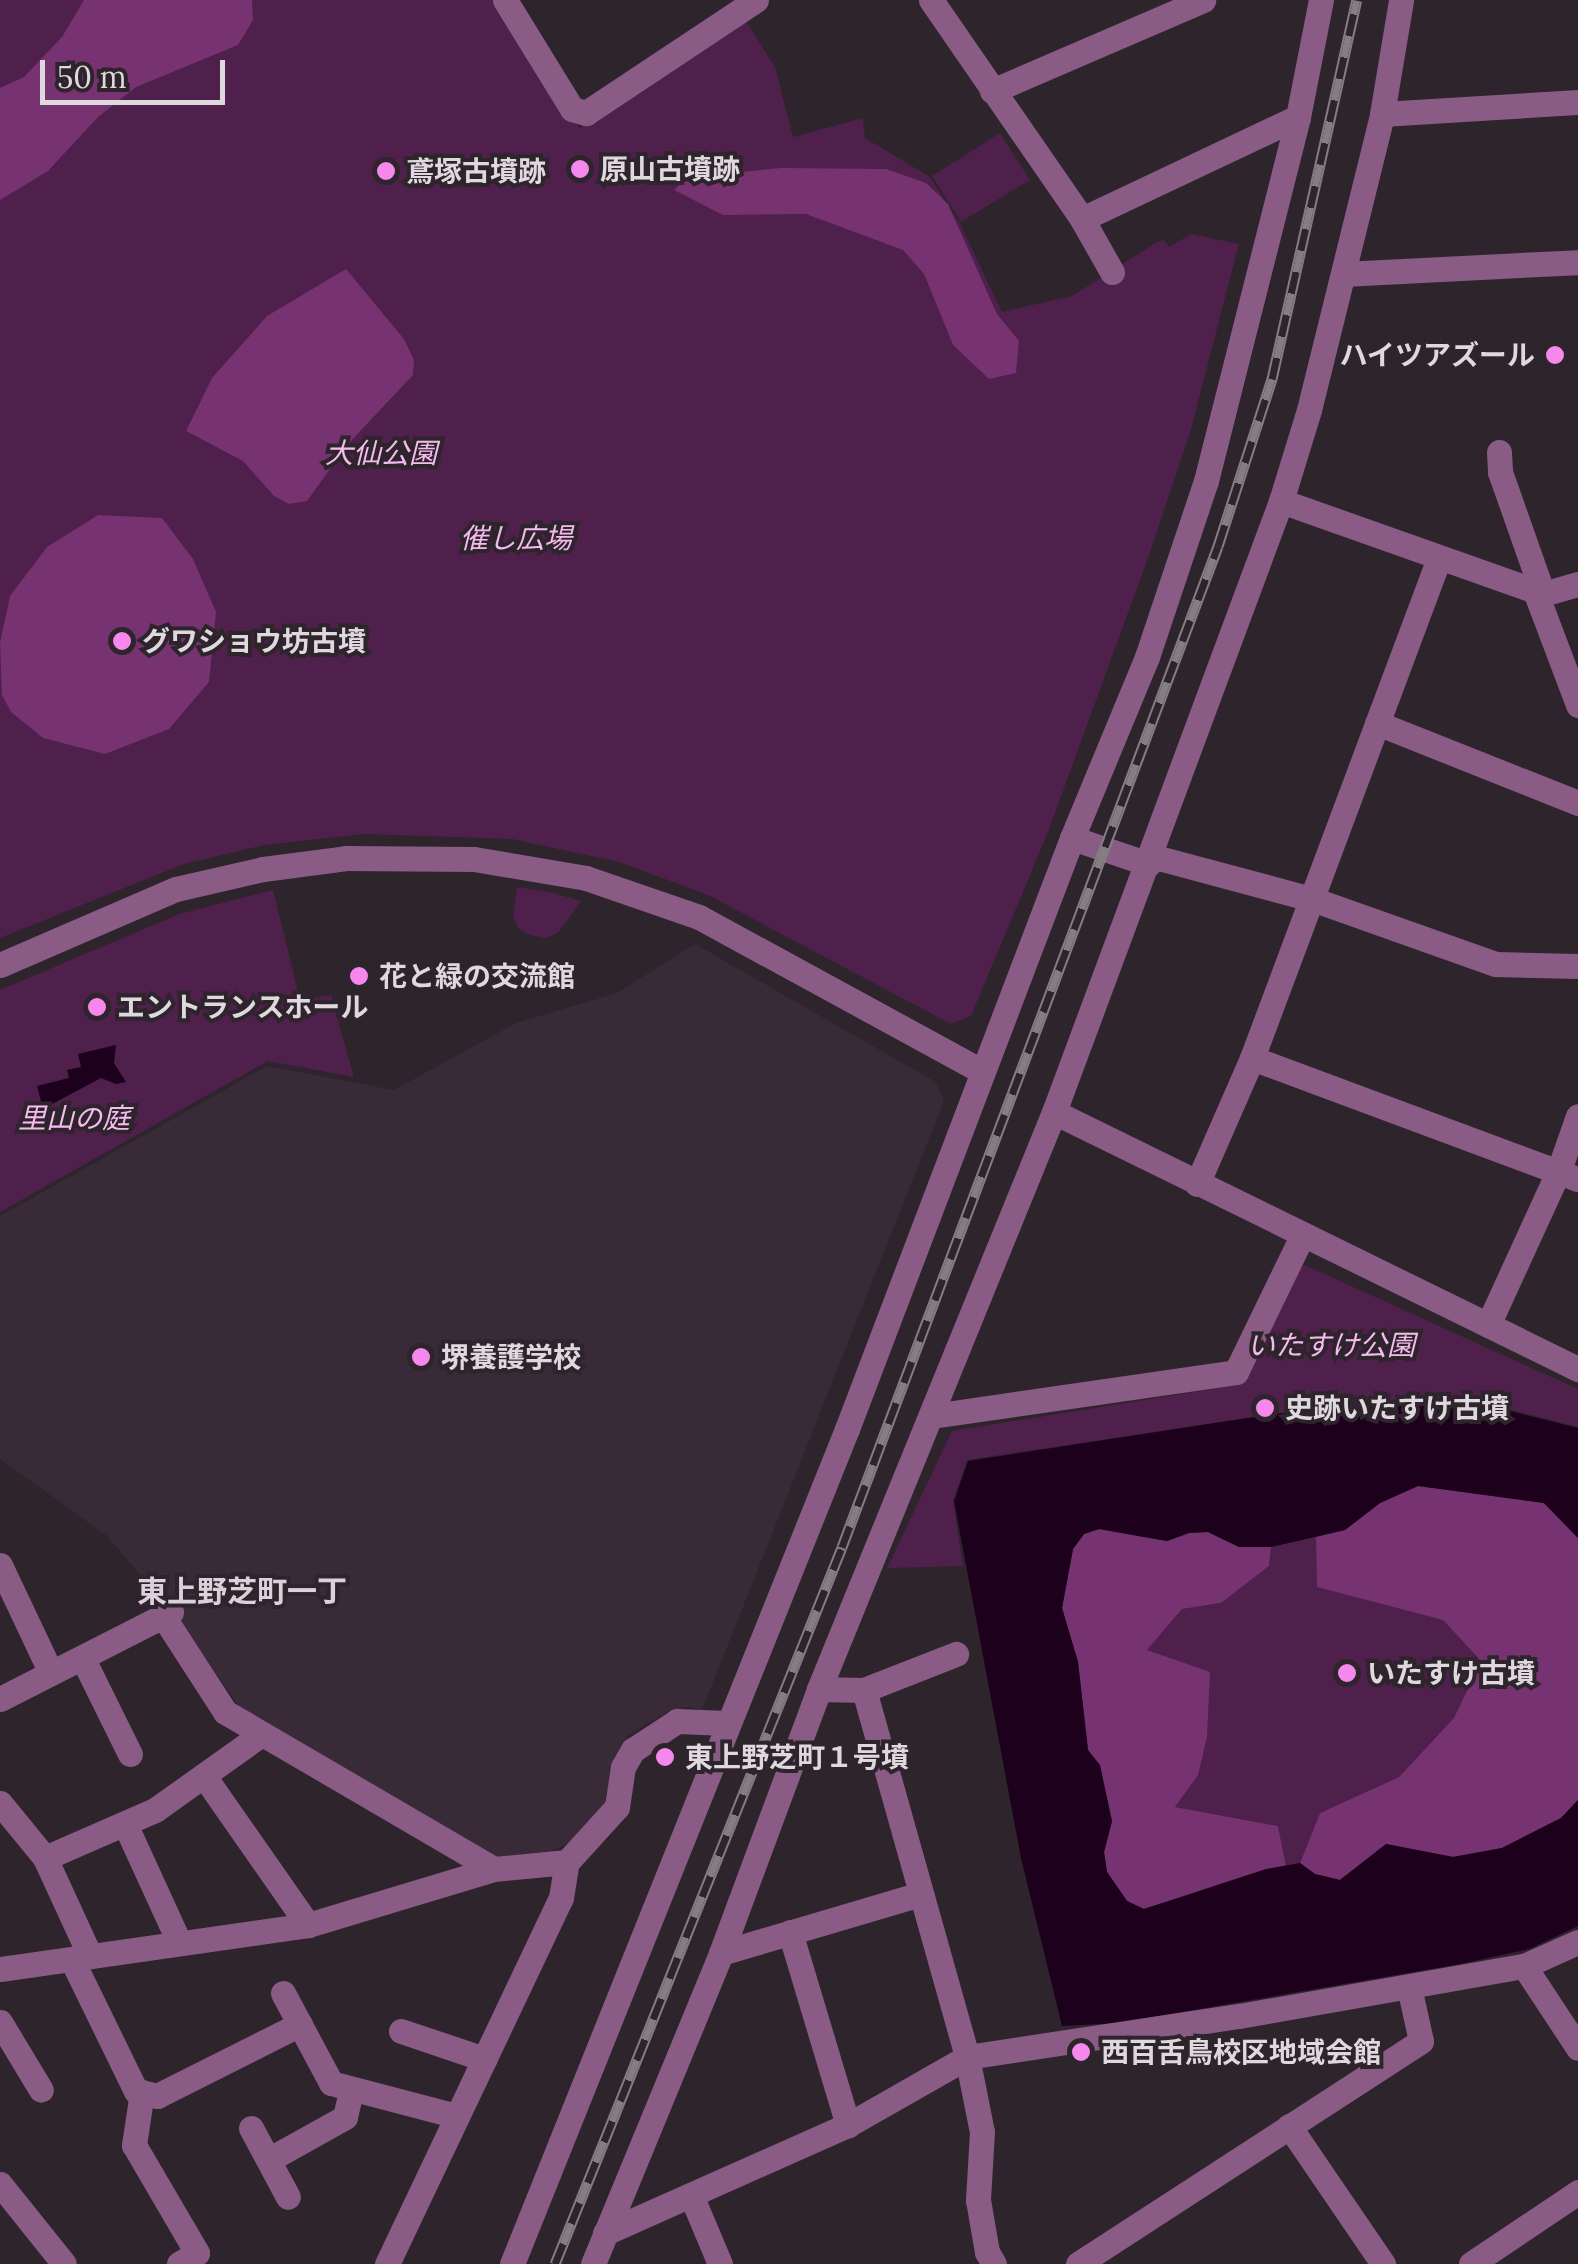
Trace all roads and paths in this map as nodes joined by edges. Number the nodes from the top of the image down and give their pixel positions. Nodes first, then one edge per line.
1 (505, 0) edge
2 (756, 0) edge
3 (931, 0) edge
4 (1203, 0) edge
5 (1321, 0) edge
6 (1401, 0) edge
7 (992, 91) junction
8 (1578, 102) edge
9 (1382, 114) junction
10 (1298, 117) junction
11 (1082, 219) junction
12 (1578, 262) edge
13 (1112, 272) dead end
14 (1343, 274) junction
15 (1498, 452) dead end
16 (1281, 501) junction
17 (1439, 558) junction
18 (1578, 584) edge
19 (1539, 592) junction
20 (1578, 705) edge
21 (1377, 723) junction
22 (1578, 803) edge
23 (1072, 838) junction
24 (1150, 860) junction
25 (1312, 899) junction
26 (0, 965) edge
27 (1578, 966) edge
28 (1252, 1058) junction
29 (981, 1070) junction
30 (1054, 1112) junction
31 (1578, 1116) edge
32 (1569, 1174) edge
33 (1197, 1184) junction
34 (1302, 1236) junction
35 (1488, 1325) junction
36 (1578, 1369) edge
37 (932, 1416) junction
38 (0, 1566) edge
39 (956, 1654) dead end
40 (82, 1659) junction
41 (51, 1673) junction
42 (818, 1689) junction
43 (864, 1690) junction
44 (0, 1699) edge
45 (727, 1723) junction
46 (260, 1735) junction
47 (130, 1754) dead end
48 (204, 1776) junction
49 (0, 1803) edge
50 (124, 1824) junction
51 (45, 1858) junction
52 (567, 1862) junction
53 (494, 1869) junction
54 (920, 1894) junction
55 (308, 1925) junction
56 (790, 1932) junction
57 (179, 1942) junction
58 (1578, 1942) edge
59 (721, 1952) junction
60 (81, 1958) junction
61 (1524, 1966) junction
62 (0, 1968) edge
63 (1409, 1986) junction
64 (283, 1993) dead end
65 (0, 2022) edge
66 (300, 2024) junction
67 (401, 2031) dead end
68 (1578, 2048) edge
69 (967, 2057) junction
70 (484, 2059) junction
71 (42, 2090) dead end
72 (351, 2090) junction
73 (142, 2092) junction
74 (457, 2116) junction
75 (848, 2125) junction
76 (1289, 2126) junction
77 (251, 2128) dead end
78 (270, 2159) junction
79 (0, 2184) edge
80 (1578, 2192) edge
81 (691, 2195) junction
82 (288, 2197) dead end
83 (606, 2233) junction
84 (64, 2264) edge
85 (179, 2264) edge
86 (388, 2264) edge
87 (512, 2264) edge
88 (593, 2264) edge
89 (720, 2264) edge
90 (994, 2264) edge
91 (1078, 2264) edge
92 (1383, 2264) edge
93 (1471, 2264) edge

1 - 2 street
3 - 7 street
4 - 7 street
5 - 10 street
6 - 9 street
7 - 11 street
8 - 9 street
9 - 14 street
10 - 11 street
10 - 23 street
11 - 13 street
12 - 14 street
14 - 16 street
15 - 19 street
16 - 17 street
16 - 24 street
17 - 19 street
17 - 21 street
18 - 19 street
19 - 20 street
21 - 22 street
21 - 25 street
23 - 24 street
23 - 29 street
24 - 25 street
24 - 30 street
25 - 27 street
25 - 28 street
26 - 29 street
28 - 32 street
28 - 33 street
29 - 45 street
30 - 33 street
30 - 37 street
31 - 32 street
32 - 35 street
33 - 34 street
34 - 35 street
34 - 37 street
35 - 36 street
37 - 42 street
38 - 41 street
39 - 43 street
40 - 41 street
40 - 46 street
40 - 47 street
41 - 44 street
42 - 43 street
42 - 59 street
43 - 54 street
45 - 52 street
45 - 87 street
46 - 48 street
46 - 53 street
48 - 50 street
48 - 55 street
49 - 51 street
50 - 51 street
50 - 57 street
51 - 60 street
52 - 53 street
52 - 70 street
53 - 55 street
54 - 56 street
54 - 69 street
55 - 57 street
56 - 59 street
56 - 75 street
57 - 60 street
58 - 61 street
59 - 83 street
60 - 62 street
60 - 73 street
61 - 63 street
61 - 68 street
63 - 69 street
63 - 76 street
64 - 66 street
65 - 71 street
66 - 72 street
66 - 73 street
67 - 70 street
69 - 75 street
69 - 90 street
70 - 74 street
72 - 74 street
72 - 78 street
73 - 85 street
74 - 86 street
75 - 81 street
76 - 91 street
76 - 92 street
77 - 78 street
78 - 82 street
79 - 84 street
80 - 93 street
81 - 83 street
81 - 89 street
83 - 88 street

